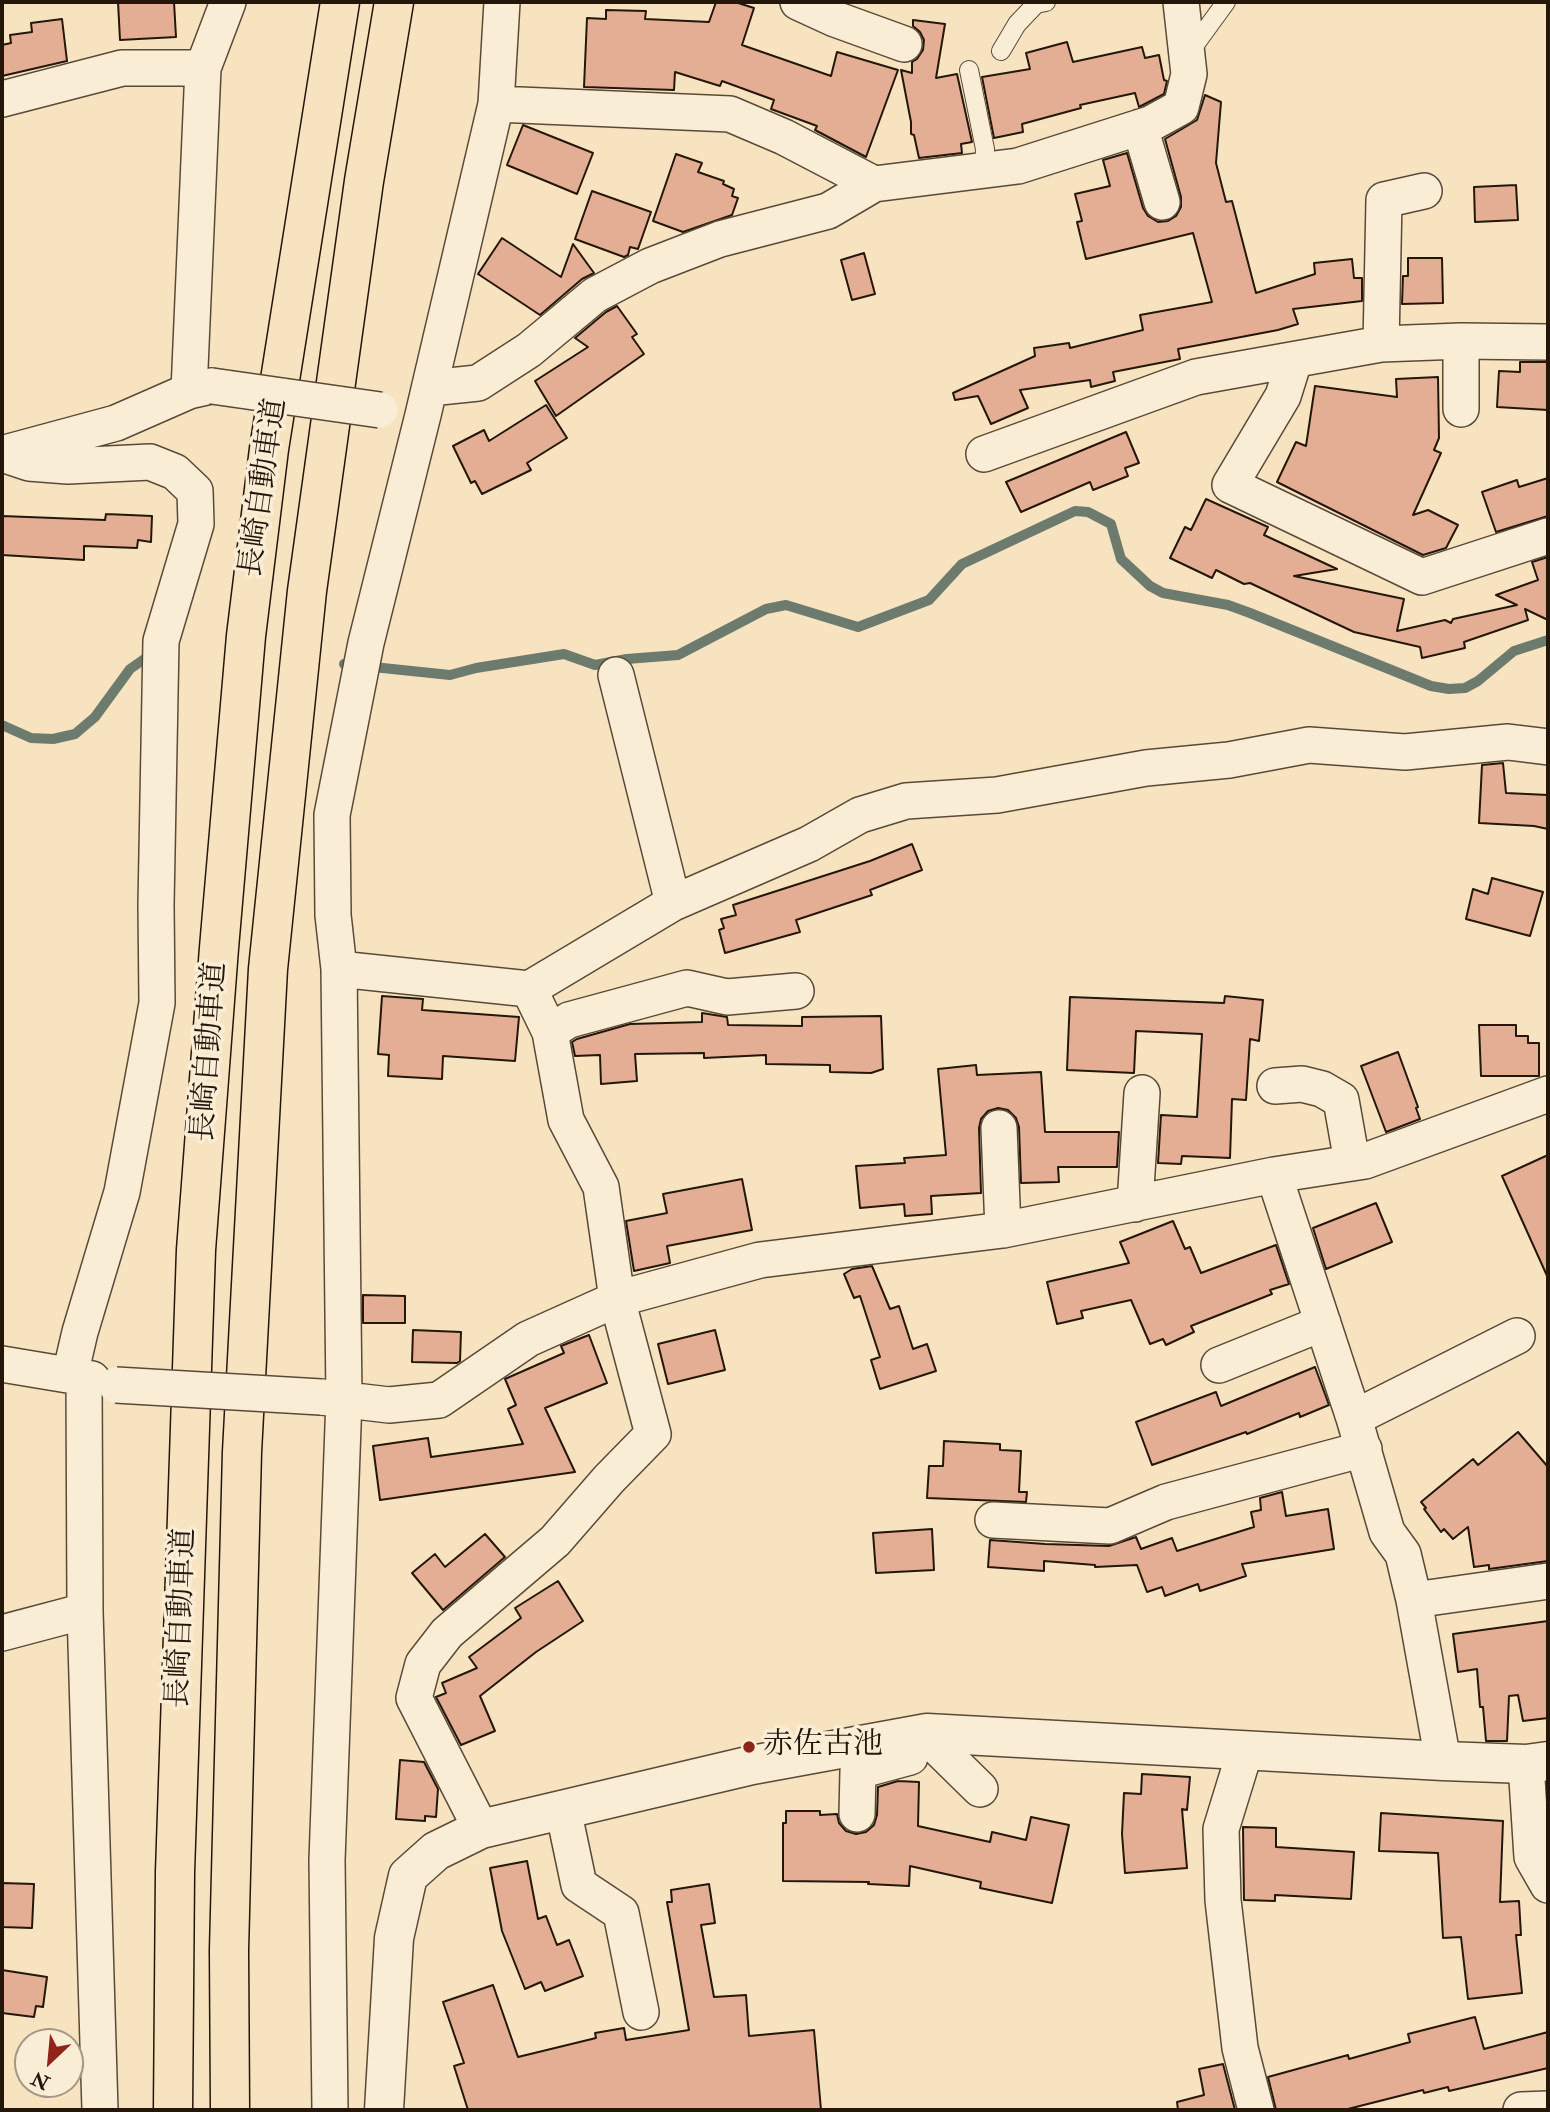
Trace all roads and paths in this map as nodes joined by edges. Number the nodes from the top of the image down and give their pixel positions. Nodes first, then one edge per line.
1 (228, 2) edge
2 (340, 2) edge
3 (394, 2) edge
4 (502, 2) edge
5 (798, 2) edge
6 (1046, 2) edge
7 (1181, 2) edge
8 (1226, 2) edge
9 (904, 44) dead end
10 (1002, 51) dead end
11 (1186, 57) junction
12 (203, 68) junction
13 (969, 70) dead end
14 (2, 99) edge
15 (496, 104) junction
16 (1140, 127) junction
17 (984, 171) junction
18 (874, 184) junction
19 (1424, 191) dead end
20 (1162, 202) dead end
21 (1461, 341) junction
22 (1548, 342) edge
23 (1381, 344) junction
24 (1294, 361) junction
25 (201, 389) junction
26 (426, 401) junction
27 (1461, 409) dead end
28 (2, 454) edge
29 (984, 454) dead end
30 (1548, 536) edge
31 (616, 675) dead end
32 (1548, 747) edge
33 (673, 903) junction
34 (339, 969) junction
35 (529, 989) junction
36 (796, 991) dead end
37 (551, 1032) junction
38 (1275, 1086) dead end
39 (1142, 1093) dead end
40 (1548, 1095) edge
41 (999, 1128) dead end
42 (1352, 1162) junction
43 (1274, 1175) junction
44 (1135, 1204) junction
45 (1003, 1230) junction
46 (617, 1299) junction
47 (1323, 1323) junction
48 (1517, 1336) dead end
49 (2, 1364) edge
50 (1219, 1365) dead end
51 (90, 1379) junction
52 (332, 1398) junction
53 (1359, 1434) junction
54 (993, 1520) dead end
55 (1548, 1581) edge
56 (1415, 1600) junction
57 (85, 1611) junction
58 (2, 1633) edge
59 (919, 1735) junction
60 (1245, 1751) junction
61 (1443, 1761) junction
62 (1537, 1763) edge
63 (980, 1789) dead end
64 (563, 1809) junction
65 (857, 1814) dead end
66 (481, 1829) junction
67 (1548, 1885) edge
68 (641, 2012) dead end
69 (94, 2103) edge
70 (173, 2110) edge
71 (230, 2110) edge
72 (330, 2110) edge
73 (384, 2110) edge
74 (1256, 2110) edge

1 - 12 street
2 - 70 highway, 長崎自動車道
3 - 71 highway, 長崎自動車道
4 - 15 street
5 - 9 street
6 - 10 lane
7 - 11 street
8 - 11 lane
11 - 16 street
12 - 14 street
12 - 25 street
13 - 17 lane
15 - 18 street
15 - 26 street
16 - 17 street
16 - 20 street
17 - 18 street
18 - 26 street
19 - 23 street
21 - 22 street
21 - 23 street
21 - 27 street
23 - 24 street
24 - 29 street
24 - 30 street
25 - 26 street, bridge
25 - 28 street
26 - 34 street
28 - 51 street
31 - 33 street
32 - 33 street
33 - 35 street
34 - 35 street
34 - 52 street
35 - 37 street
36 - 37 street
37 - 46 street
38 - 42 street
39 - 44 street
40 - 42 street
41 - 45 street
42 - 43 street
43 - 44 street
43 - 47 street
44 - 45 street
45 - 46 street
46 - 52 street
46 - 66 street
47 - 50 street
47 - 53 street
48 - 53 street
49 - 51 street
51 - 52 street, bridge
51 - 57 street
52 - 72 street
53 - 54 street
53 - 56 street
55 - 56 street
56 - 61 street
57 - 58 street
57 - 69 street
59 - 60 street
59 - 63 street
59 - 64 street
59 - 65 street
60 - 61 street
60 - 74 street
61 - 62 street
62 - 67 street
64 - 66 street
64 - 68 street
66 - 73 street

